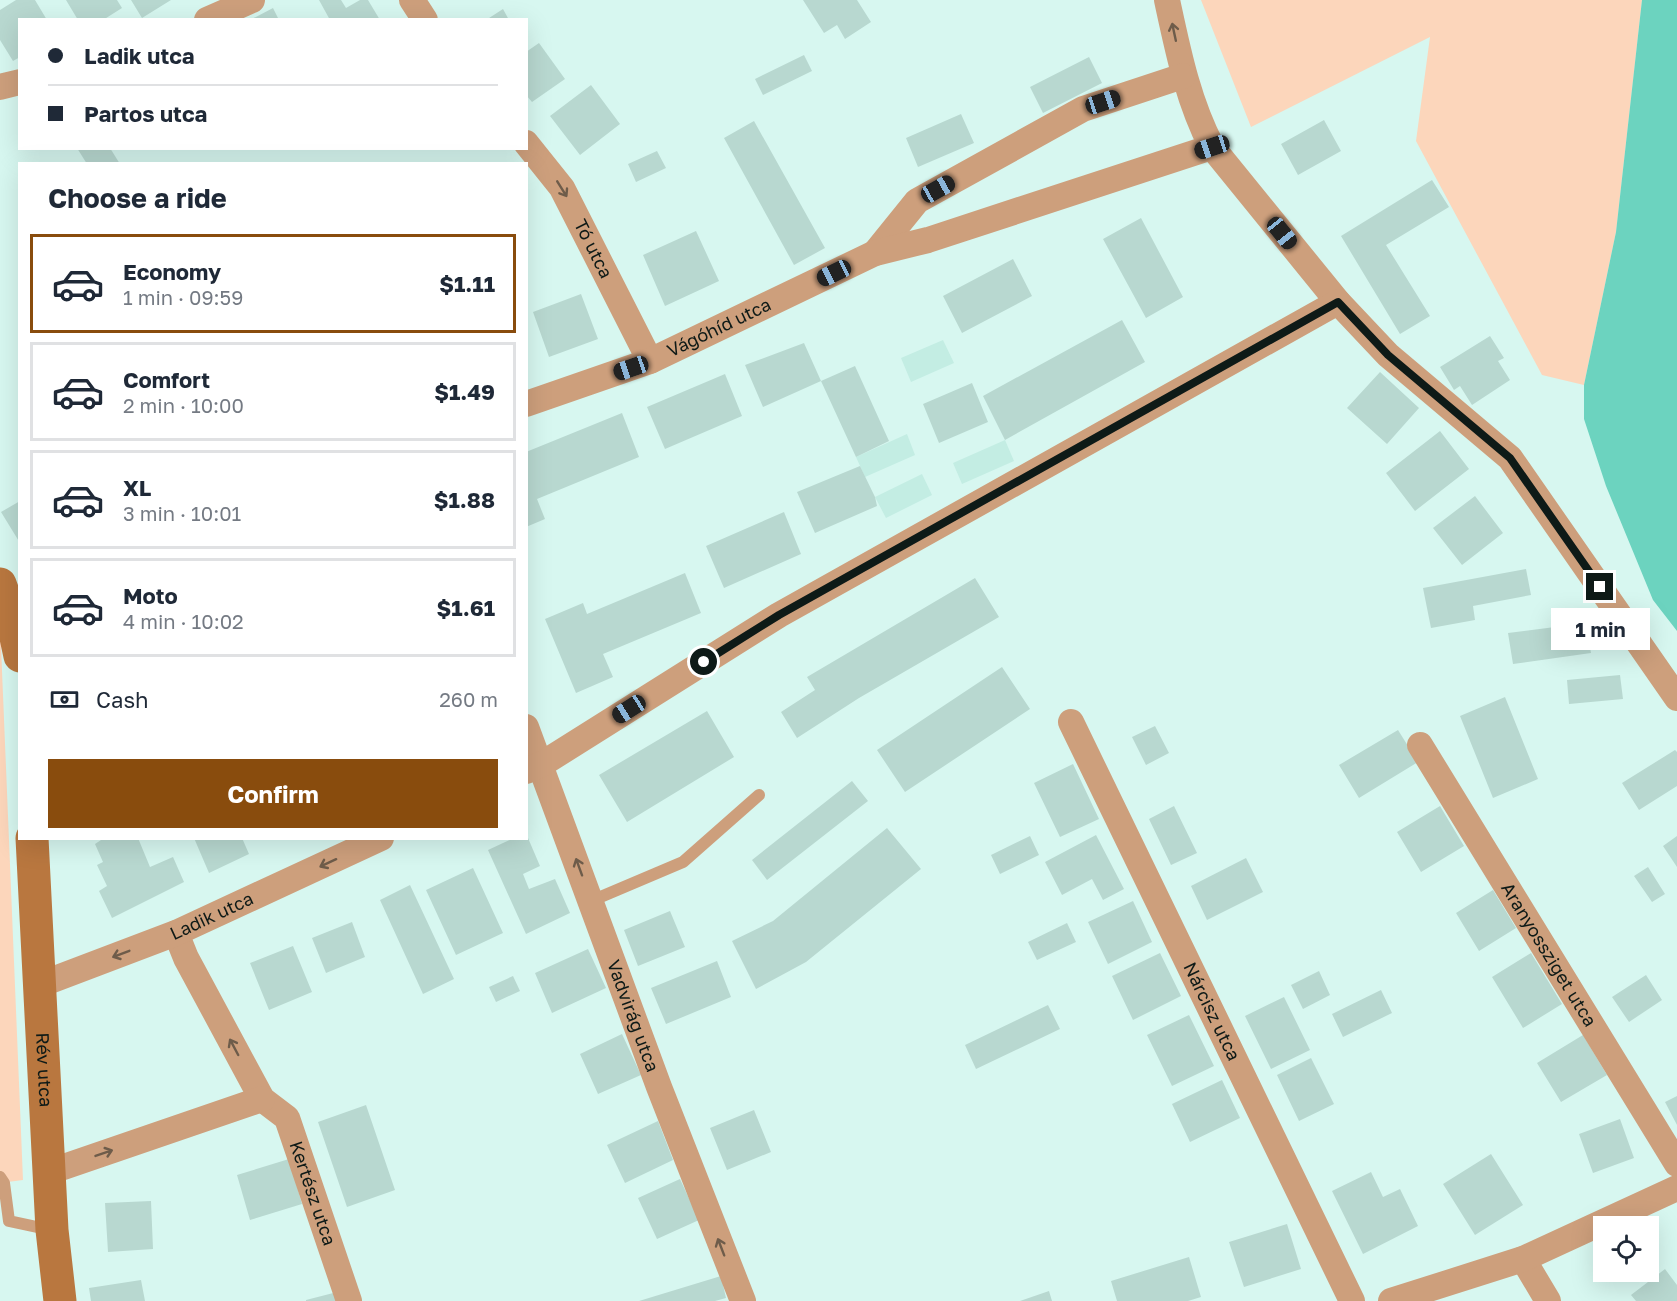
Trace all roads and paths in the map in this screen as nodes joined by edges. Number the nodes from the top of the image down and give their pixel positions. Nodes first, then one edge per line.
1 (252, 0) edge
2 (412, 0) edge
3 (1167, 0) edge
4 (212, 18) edge
5 (424, 18) edge
6 (1183, 76) junction
7 (18, 82) edge
8 (0, 87) edge
9 (528, 146) edge
10 (1212, 147) junction
11 (875, 253) junction
12 (1338, 302) junction
13 (650, 361) junction
14 (528, 403) edge
15 (0, 584) edge
16 (15, 612) edge
17 (18, 638) edge
18 (1677, 698) edge
19 (1071, 722) dead end
20 (528, 737) edge
21 (1420, 745) dead end
22 (534, 767) edge
23 (759, 795) dead end
24 (32, 840) edge
25 (377, 840) edge
26 (591, 901) junction
27 (176, 933) junction
28 (39, 985) junction
29 (261, 1099) junction
30 (1677, 1164) edge
31 (49, 1172) junction
32 (0, 1177) edge
33 (1677, 1188) edge
34 (52, 1230) junction
35 (1523, 1259) junction
36 (60, 1301) edge
37 (350, 1301) edge
38 (743, 1301) edge
39 (1353, 1301) edge
40 (1391, 1301) edge
41 (1548, 1301) edge

1 - 4 street
2 - 5 street
6 -> 3 street
6 - 10 street
6 - 11 street, Vágóhíd utca
7 - 8 street
9 -> 13 street, Tó utca
10 - 11 street, Vágóhíd utca
10 - 12 street
11 - 13 street, Vágóhíd utca
12 - 18 street
12 - 22 street
13 - 14 street, Vágóhíd utca
15 - 16 main road
16 - 17 main road
19 - 39 street, Nárcisz utca
20 - 22 street, Vadvirág utca
21 - 30 street, Aranyossziget utca
26 -> 22 street, Vadvirág utca
23 - 26 lane
24 - 28 main road, Rév utca
25 -> 27 street, Ladik utca
38 -> 26 street, Vadvirág utca
27 -> 28 street, Ladik utca
29 -> 27 street, Kertész utca
28 - 31 main road, Rév utca
31 -> 29 street
29 - 37 street, Kertész utca
31 - 34 main road, Rév utca
32 - 34 lane
33 - 35 street
34 - 36 main road, Rév utca
35 - 40 street
35 - 41 street

